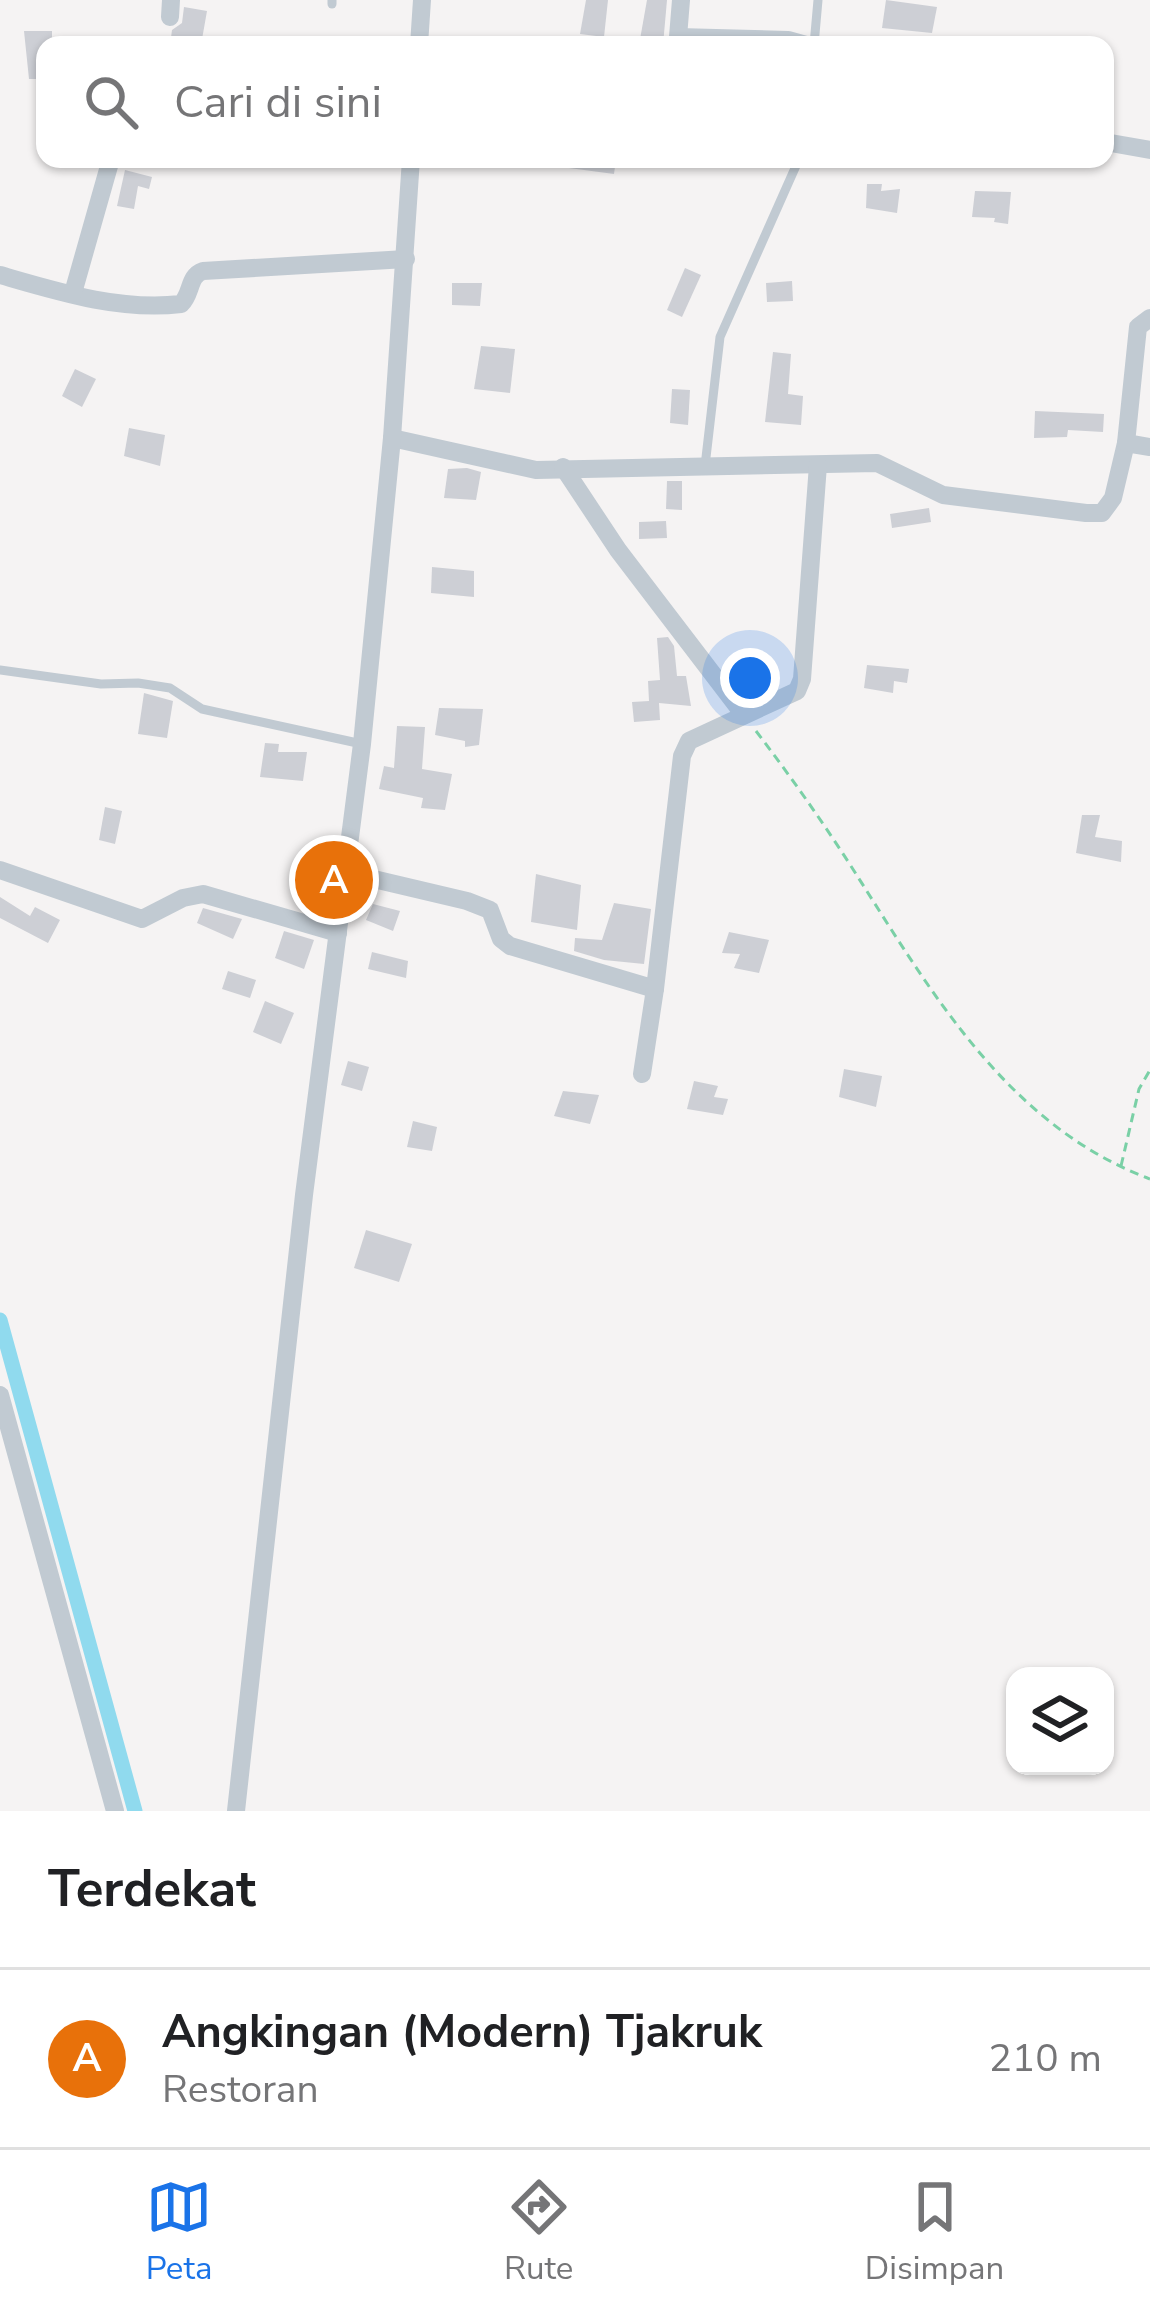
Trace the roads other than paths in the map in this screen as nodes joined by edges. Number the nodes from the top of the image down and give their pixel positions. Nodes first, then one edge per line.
1 (422, 0) edge
2 (681, 0) edge
3 (818, 0) edge
4 (420, 36) edge
5 (678, 36) edge
6 (812, 36) edge
7 (1114, 144) edge
8 (1150, 150) edge
9 (108, 168) edge
10 (411, 168) edge
11 (795, 168) edge
12 (406, 259) junction
13 (0, 275) edge
14 (73, 293) junction
15 (1150, 318) edge
16 (392, 438) junction
17 (1126, 443) junction
18 (1150, 447) edge
19 (818, 465) junction
20 (563, 467) junction
21 (705, 468) junction
22 (0, 670) edge
23 (744, 715) junction
24 (362, 745) junction
25 (0, 870) edge
26 (344, 872) junction
27 (338, 933) junction
28 (655, 989) junction
29 (642, 1074) dead end
30 (0, 1395) edge
31 (115, 1811) edge
32 (236, 1811) edge

1 - 4 street
2 - 5 street
3 - 6 lane
7 - 8 street
9 - 14 street
10 - 12 street
11 - 21 lane
12 - 14 street
12 - 16 street
13 - 14 street
15 - 17 street
16 - 20 street
16 - 24 street
17 - 18 street
17 - 19 street
19 - 21 street
19 - 23 street
20 - 21 street
20 - 23 street
22 - 24 lane
23 - 28 street
24 - 26 street
25 - 27 street
26 - 27 street
26 - 28 street
27 - 32 street
28 - 29 street
30 - 31 street

